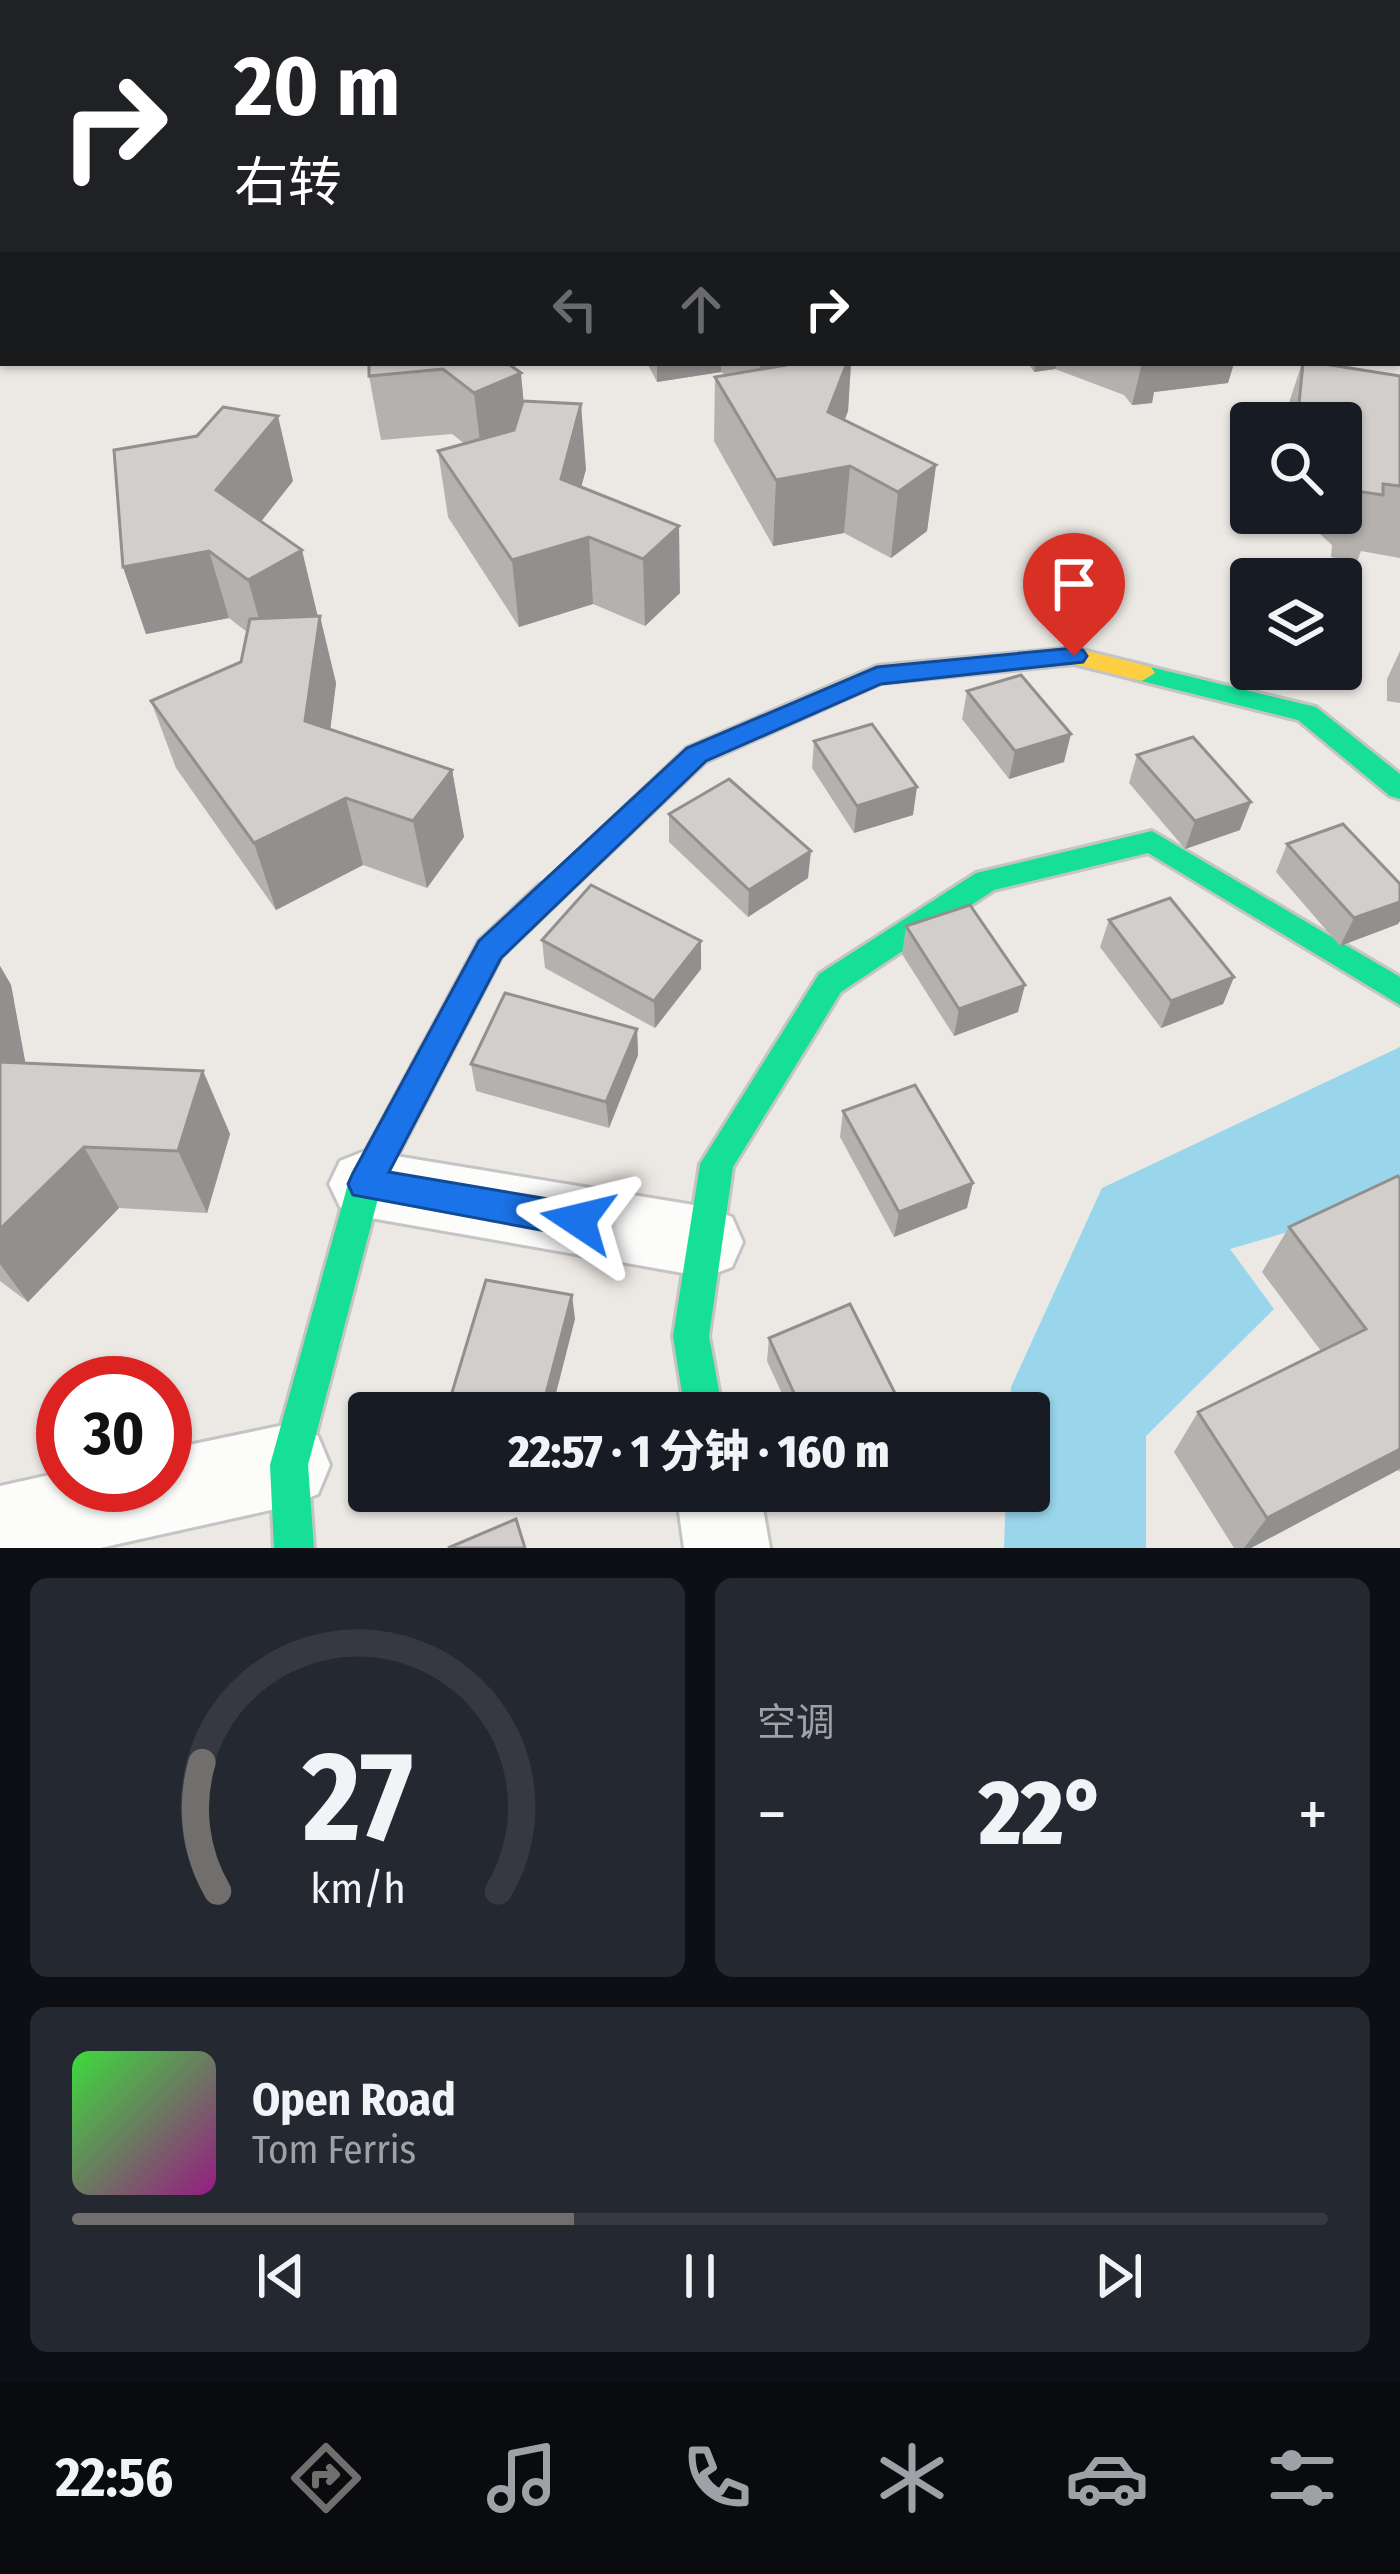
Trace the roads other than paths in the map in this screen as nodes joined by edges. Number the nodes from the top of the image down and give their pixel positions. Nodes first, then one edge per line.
1 (1400, 790) edge
2 (1400, 992) edge
3 (365, 1184) junction
4 (706, 1242) junction
5 (700, 1392) edge
6 (289, 1465) junction
7 (721, 1512) edge
8 (0, 1528) edge
9 (294, 1548) edge
10 (727, 1548) edge

1 - 3 street
2 - 4 street
3 - 4 street
3 - 6 street
4 - 5 street
6 - 8 street
6 - 9 street
7 - 10 street

